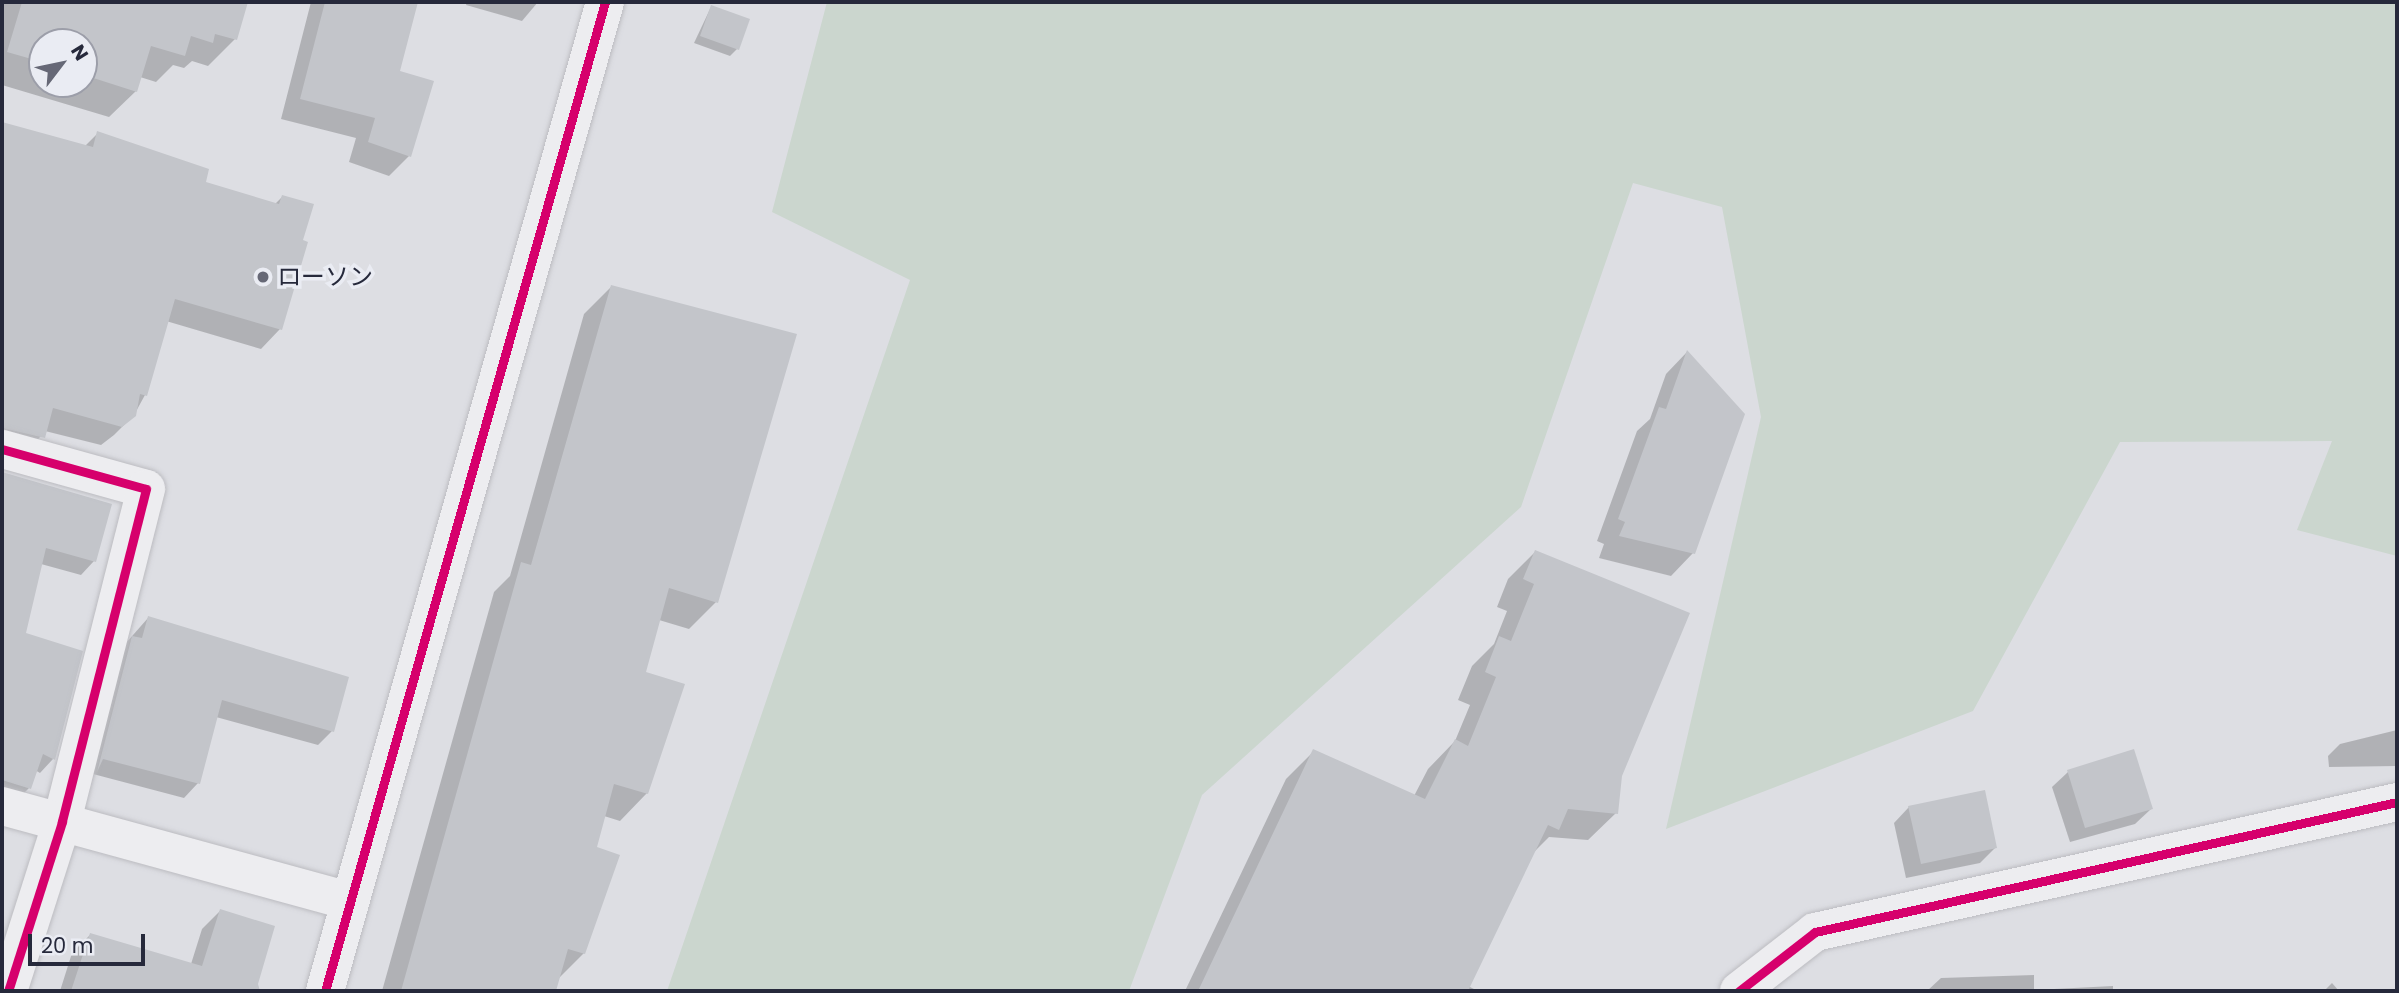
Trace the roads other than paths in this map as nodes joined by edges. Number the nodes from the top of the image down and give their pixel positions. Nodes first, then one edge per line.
1 (605, 2) edge
2 (2, 449) edge
3 (2397, 802) edge
4 (2, 806) edge
5 (62, 822) junction
6 (349, 901) junction
7 (8, 991) edge
8 (325, 991) edge
9 (1739, 991) edge

1 - 6 street
2 - 5 street
3 - 9 street
4 - 5 street
5 - 6 street
5 - 7 street
6 - 8 street

